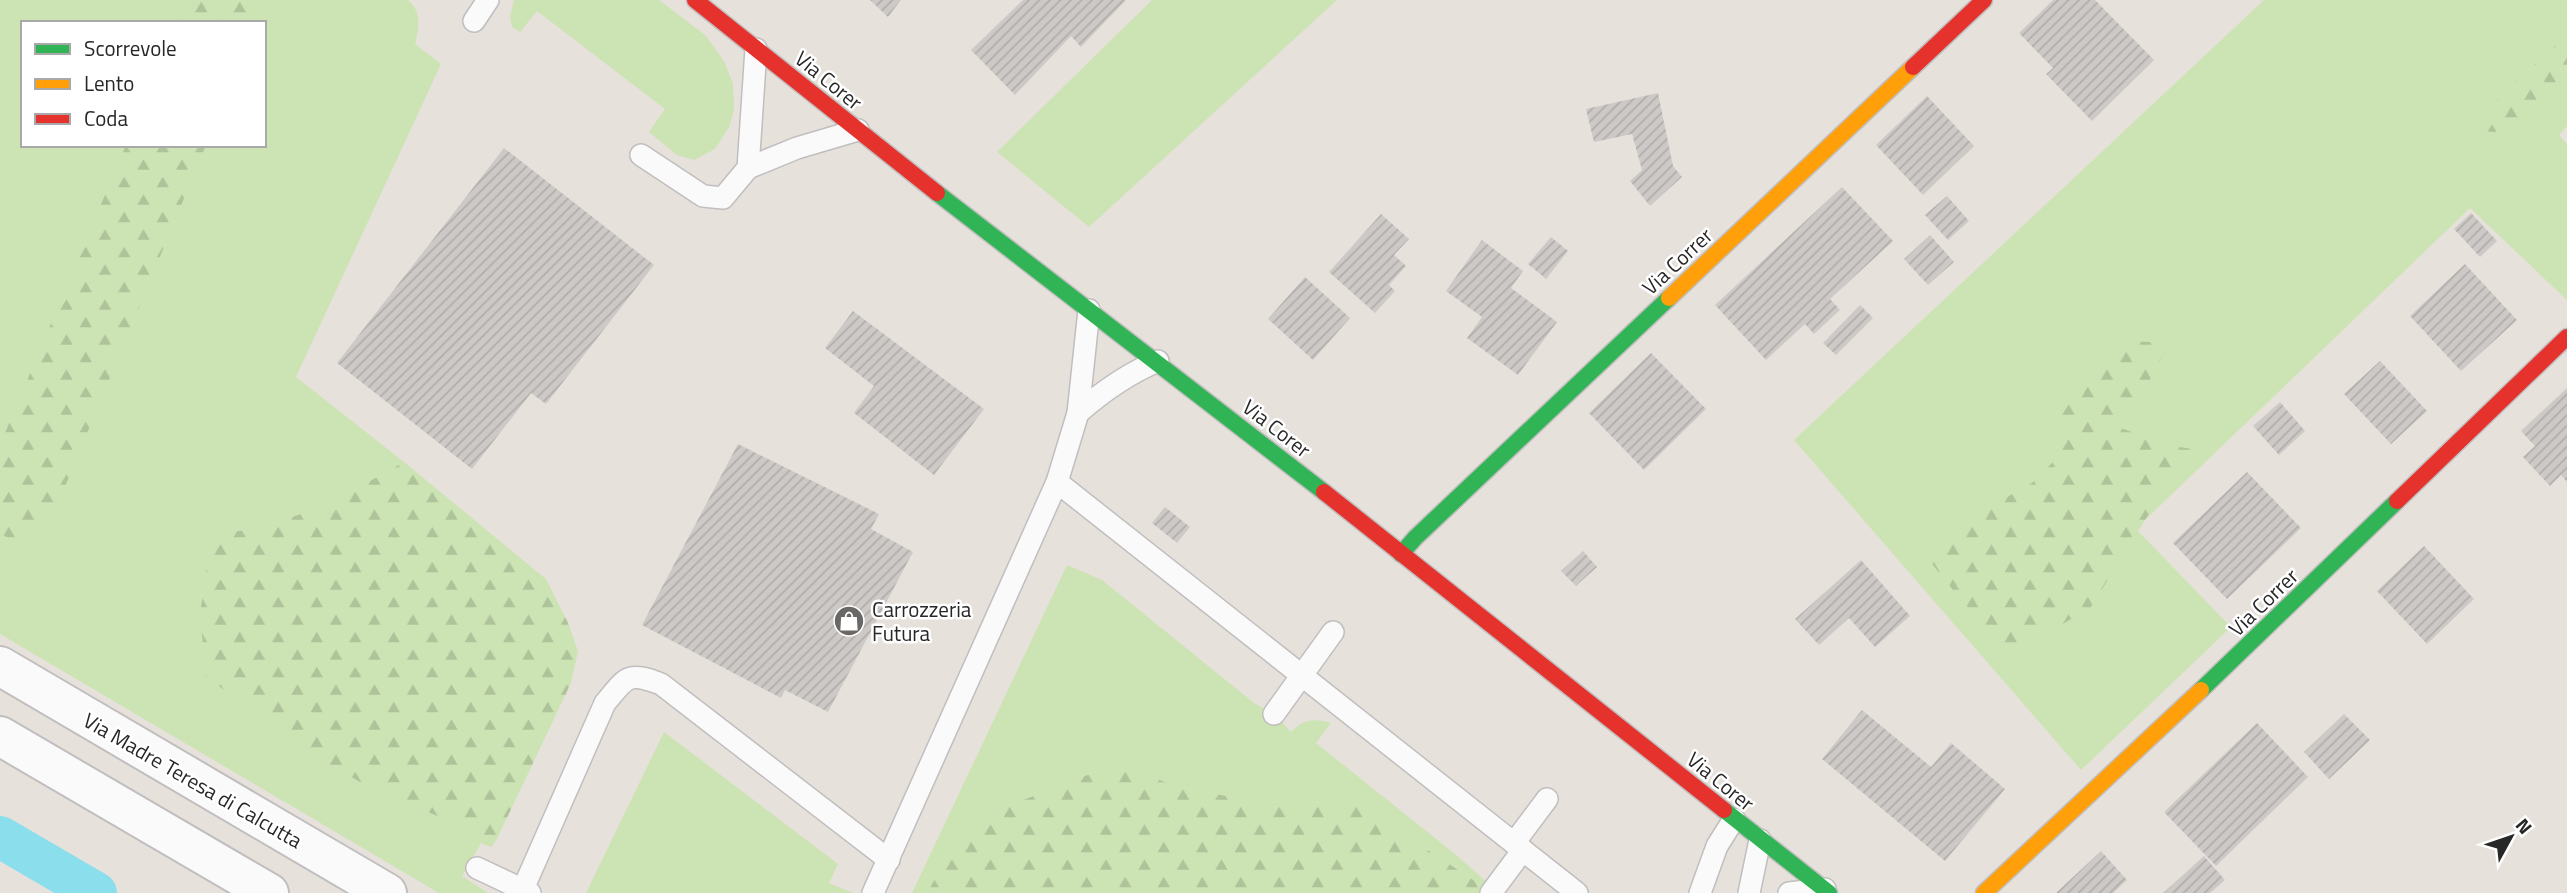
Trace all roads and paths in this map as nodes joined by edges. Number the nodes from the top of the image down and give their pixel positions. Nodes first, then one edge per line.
1 (488, 0) edge
2 (695, 0) edge
3 (1984, 0) edge
4 (474, 21) dead end
5 (756, 49) junction
6 (858, 130) junction
7 (641, 155) dead end
8 (748, 168) junction
9 (1089, 310) junction
10 (2567, 337) edge
11 (1158, 361) junction
12 (1079, 413) junction
13 (1057, 482) junction
14 (1401, 554) junction
15 (1333, 632) dead end
16 (0, 666) edge
17 (1302, 675) junction
18 (1274, 714) dead end
19 (0, 736) edge
20 (1547, 799) dead end
21 (1734, 819) junction
22 (1760, 839) junction
23 (1519, 847) junction
24 (888, 860) junction
25 (477, 868) dead end
26 (384, 889) edge
27 (526, 891) edge
28 (1827, 891) edge
29 (269, 893) edge
30 (873, 893) edge
31 (1491, 893) edge
32 (1577, 893) edge
33 (1700, 893) edge
34 (1749, 893) edge
35 (1789, 893) edge
36 (1984, 893) edge

1 - 4 lane
2 - 5 street, Via Corer
3 - 14 street, Via Correr
5 - 6 street, Via Corer
5 - 8 lane
6 - 8 lane
6 - 9 street, Via Corer
7 - 8 lane
9 - 11 street, Via Corer
9 - 12 lane
10 - 36 street, Via Correr
11 - 12 lane
11 - 14 street, Via Corer
12 - 13 lane
13 - 17 lane
13 - 24 lane
14 - 21 street, Via Corer
15 - 17 lane
16 - 26 street, Via Madre Teresa di Calcutta
17 - 18 lane
17 - 23 lane
19 - 29 street
20 - 23 lane
21 - 22 street, Via Corer
21 - 33 lane
22 - 28 street, Via Corer
22 - 34 lane
23 - 31 lane
23 - 32 lane
24 - 27 lane
24 - 30 lane
25 - 27 lane
28 - 35 lane

